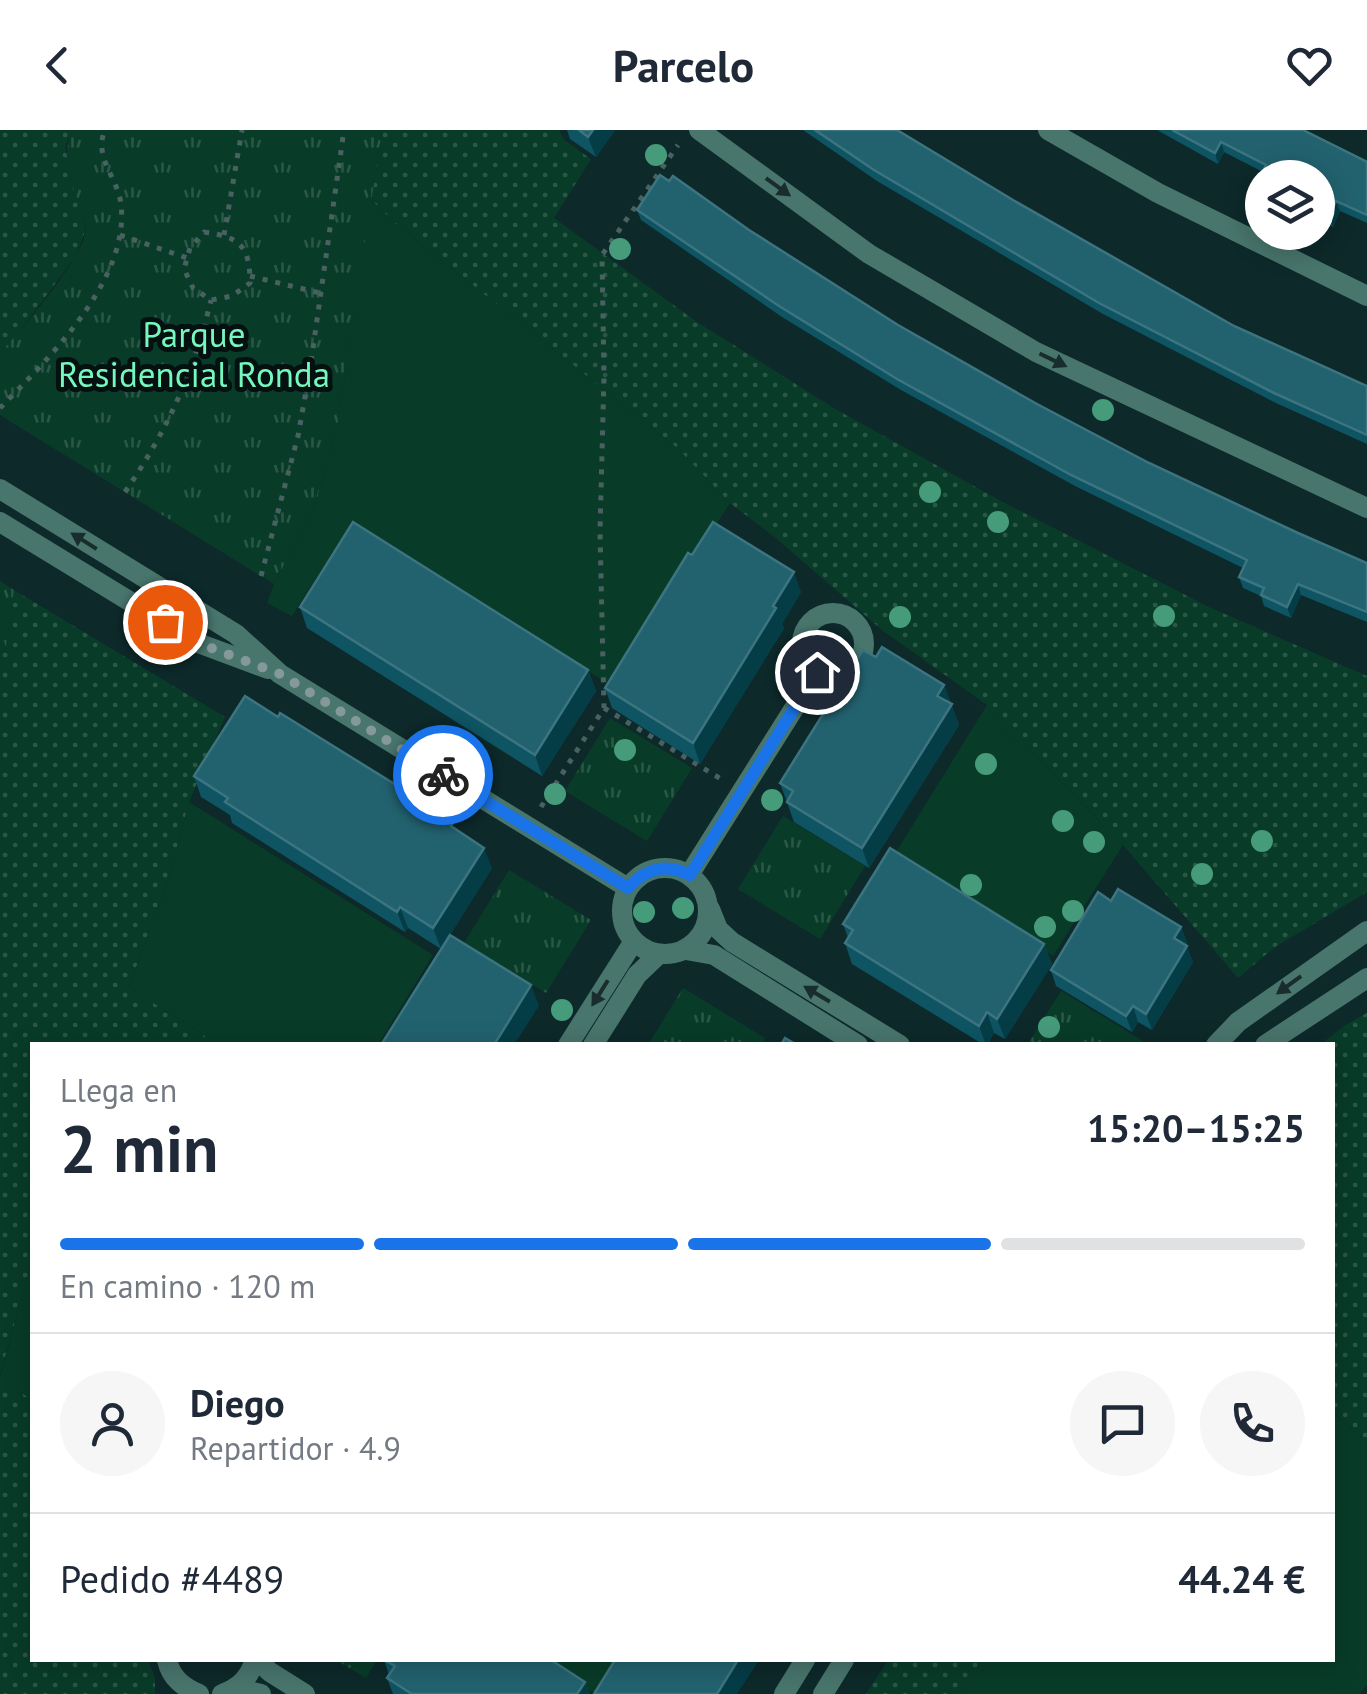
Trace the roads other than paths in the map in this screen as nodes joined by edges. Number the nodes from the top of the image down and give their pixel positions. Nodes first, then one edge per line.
1 (699, 130) edge
2 (1048, 130) edge
3 (1367, 296) edge
4 (0, 489) edge
5 (1367, 508) edge
6 (0, 522) edge
7 (817, 672) dead end
8 (280, 674) junction
9 (690, 875) junction
10 (628, 888) junction
11 (708, 904) junction
12 (1367, 931) edge
13 (634, 941) junction
14 (686, 950) junction
15 (659, 954) junction
16 (1367, 978) edge
17 (570, 1042) edge
18 (595, 1042) edge
19 (853, 1042) edge
20 (895, 1042) edge
21 (1219, 1042) edge
22 (1270, 1042) edge
23 (168, 1662) edge
24 (255, 1662) edge
25 (258, 1662) edge
26 (804, 1662) edge
27 (843, 1662) edge
28 (229, 1691) edge
29 (189, 1692) edge
30 (261, 1694) edge
31 (306, 1694) edge
32 (784, 1694) edge
33 (823, 1694) edge

1 -> 5 street
2 - 3 street
8 -> 4 street
6 - 8 street
7 - 9 street
8 - 10 street
9 - 10 street
9 - 11 street
10 - 13 street
11 - 14 street
20 -> 11 street
12 -> 21 street
13 - 15 street
13 -> 17 street
14 - 15 street
14 - 19 street
15 - 18 street
16 - 22 street
23 - 29 street
24 - 28 street
25 - 31 street
26 - 32 street
27 - 33 street
28 - 30 street

